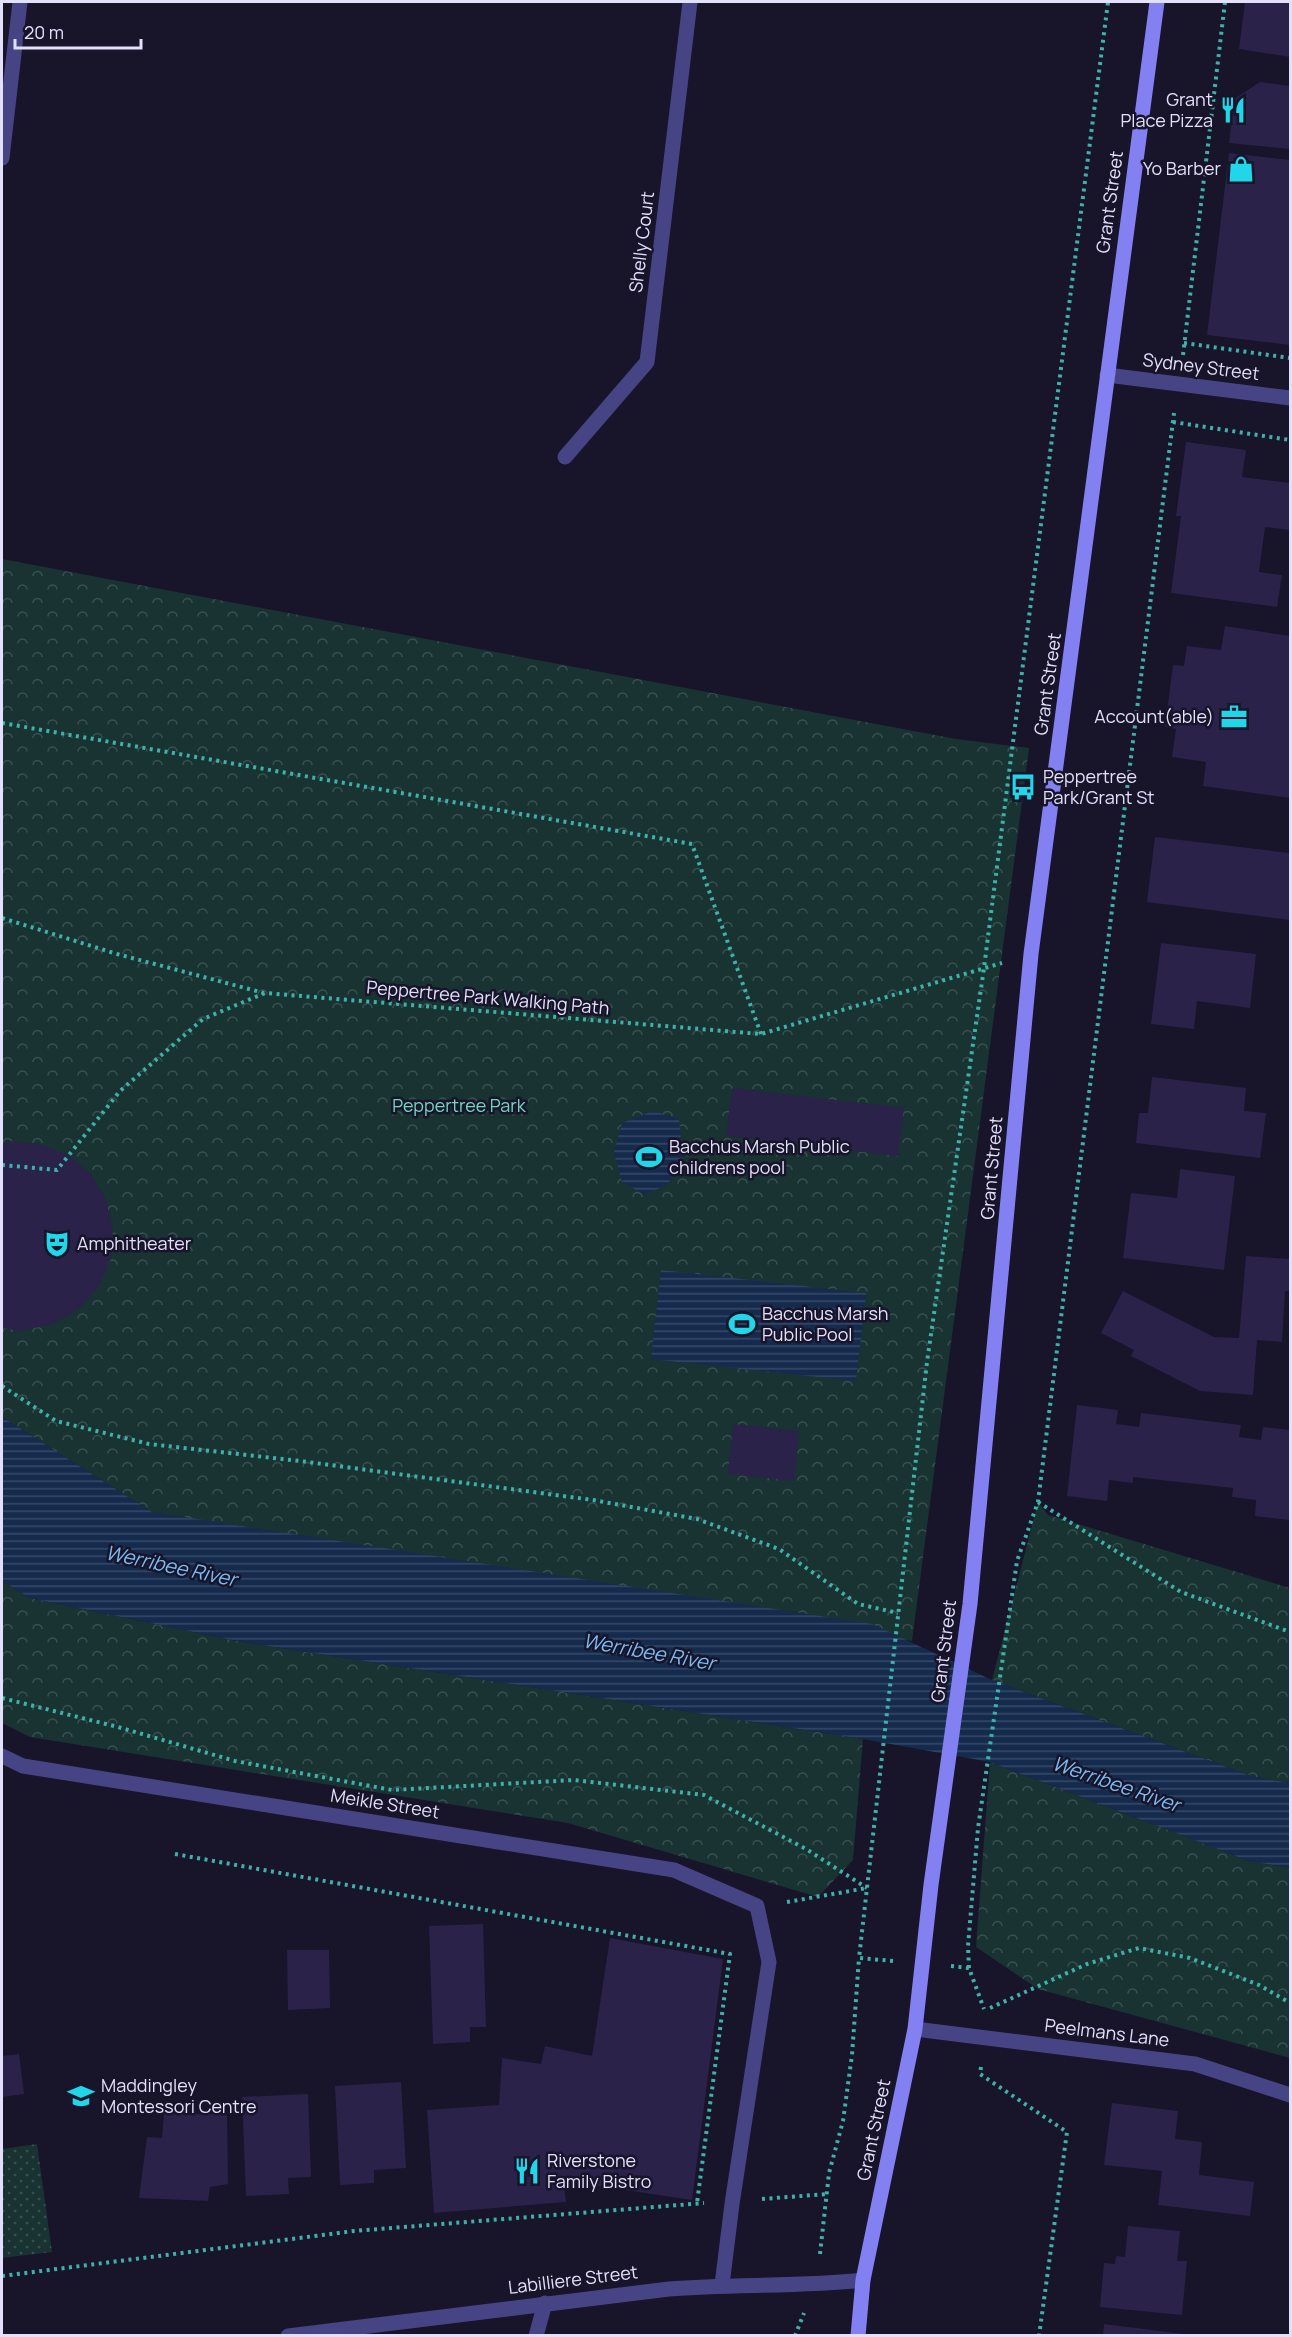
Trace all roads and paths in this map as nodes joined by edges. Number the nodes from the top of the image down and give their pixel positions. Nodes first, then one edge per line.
1 (20, 2) edge
2 (690, 2) edge
3 (1108, 2) edge
4 (1156, 2) edge
5 (1225, 2) edge
6 (2, 158) edge
7 (1184, 343) junction
8 (1290, 358) edge
9 (1107, 375) junction
10 (1179, 384) junction
11 (1290, 398) edge
12 (1173, 422) junction
13 (1290, 440) edge
14 (565, 457) dead end
15 (2, 723) edge
16 (2, 918) edge
17 (1031, 954) junction
18 (984, 968) junction
19 (265, 993) junction
20 (761, 1034) junction
21 (2, 1165) edge
22 (2, 1386) edge
23 (1038, 1502) junction
24 (898, 1615) junction
25 (1290, 1632) edge
26 (2, 1698) edge
27 (2, 1756) edge
28 (175, 1854) dead end
29 (867, 1888) junction
30 (757, 1906) junction
31 (859, 1958) junction
32 (923, 1964) junction
33 (969, 1968) junction
34 (1290, 2003) edge
35 (915, 2030) junction
36 (985, 2038) junction
37 (1290, 2095) edge
38 (827, 2193) junction
39 (697, 2203) junction
40 (732, 2204) junction
41 (2, 2276) edge
42 (863, 2280) junction
43 (722, 2285) junction
44 (815, 2285) junction
45 (545, 2303) junction
46 (311, 2334) edge
47 (288, 2336) edge
48 (536, 2336) edge
49 (795, 2336) edge
50 (858, 2336) edge
51 (1039, 2336) edge

1 - 6 street
2 - 14 street, Shelly Court
3 - 18 path
4 - 9 main road, Grant Street
5 - 7 path
7 - 8 path
7 - 10 path
9 - 10 street, Sydney Street
9 - 17 main road, Grant Street
10 - 11 street, Sydney Street
10 - 12 path
12 - 13 path
12 - 23 path
15 - 20 path
16 - 19 path
17 - 18 path, Peppertree Park Walking Path
17 - 32 main road, Grant Street
18 - 20 path, Peppertree Park Walking Path
18 - 24 path
19 - 20 path, Peppertree Park Walking Path
19 - 21 path, Peppertree Park Walking Path
22 - 24 path
23 - 25 path
23 - 33 path
24 - 29 path
26 - 29 path
27 - 30 street, Meikle Street
28 - 39 path
29 - 30 path
29 - 31 path
30 - 40 street
31 - 32 path
31 - 38 path
32 - 33 path
32 - 35 main road, Grant Street
33 - 34 path
35 - 36 street, Peelmans Lane
35 - 42 main road, Grant Street
36 - 37 street, Peelmans Lane
36 - 51 path
38 - 40 path
38 - 44 path
39 - 40 path
39 - 41 path
40 - 43 street
42 - 44 street, Labilliere Street
42 - 50 main road, Grant Street
43 - 44 street, Labilliere Street
43 - 45 street, Labilliere Street
44 - 49 path
45 - 46 street, Labilliere Street
45 - 48 street
46 - 47 street, Labilliere Street

